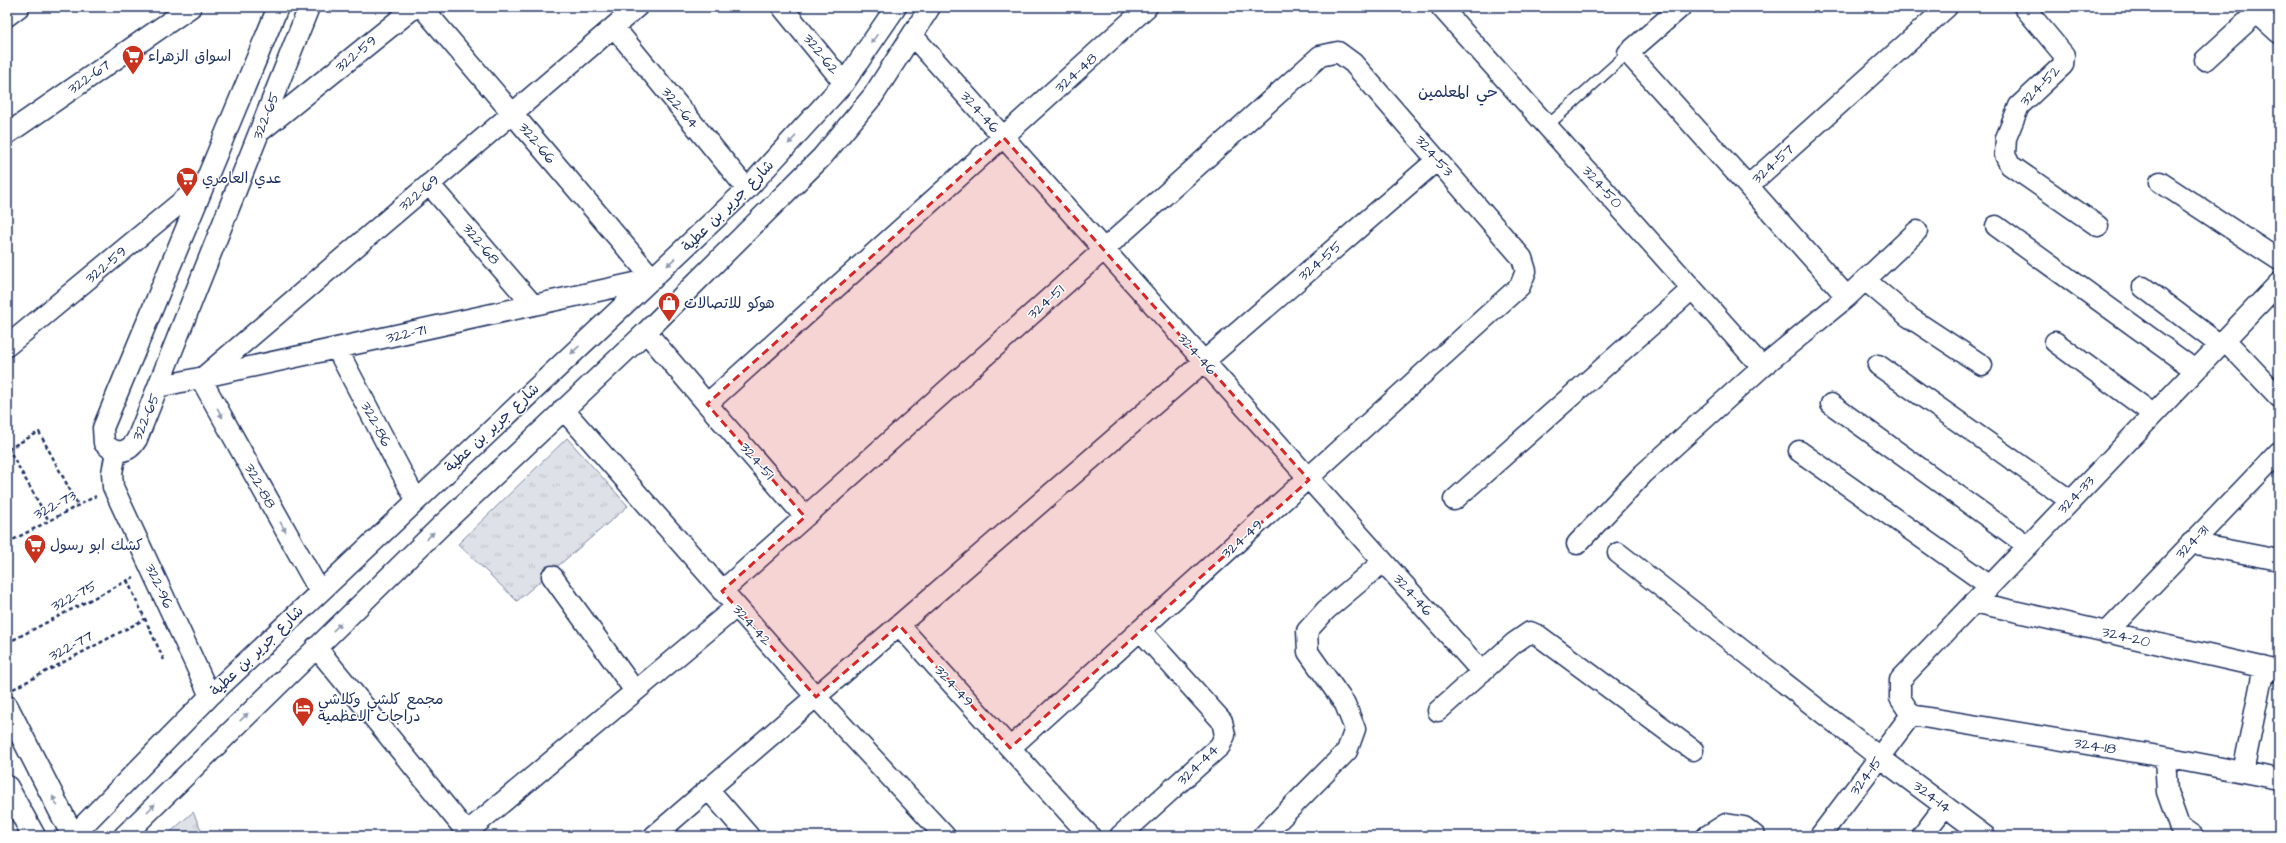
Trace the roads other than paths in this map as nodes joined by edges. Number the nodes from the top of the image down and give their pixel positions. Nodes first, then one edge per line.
1 (19, 7) edge
2 (192, 7) edge
3 (278, 7) edge
4 (309, 7) edge
5 (415, 7) edge
6 (422, 7) edge
7 (637, 7) edge
8 (782, 7) edge
9 (896, 7) edge
10 (930, 7) edge
11 (1147, 7) edge
12 (1441, 7) edge
13 (1681, 7) edge
14 (1947, 7) edge
15 (2024, 7) edge
16 (2260, 10) edge
17 (7, 16) edge
18 (614, 27) junction
19 (2279, 33) edge
20 (912, 36) junction
21 (1628, 53) junction
22 (2205, 60) dead end
23 (252, 69) junction
24 (281, 80) junction
25 (844, 83) junction
26 (512, 113) junction
27 (1547, 126) junction
28 (261, 131) junction
29 (7, 134) edge
30 (1004, 138) junction
31 (1437, 160) junction
32 (2160, 182) dead end
33 (204, 183) junction
34 (430, 184) junction
35 (1748, 186) junction
36 (747, 189) junction
37 (195, 207) junction
38 (226, 219) junction
39 (707, 226) junction
40 (1996, 226) dead end
41 (2098, 226) dead end
42 (1917, 231) dead end
43 (728, 250) junction
44 (1104, 250) junction
45 (2279, 260) edge
46 (653, 279) junction
47 (1865, 280) junction
48 (2279, 283) edge
49 (2143, 286) dead end
50 (1692, 289) junction
51 (1847, 297) junction
52 (533, 305) junction
53 (646, 332) junction
54 (2055, 342) dead end
55 (2222, 342) junction
56 (7, 346) edge
57 (337, 349) junction
58 (1204, 362) junction
59 (1982, 364) dead end
60 (1878, 365) dead end
61 (1762, 367) junction
62 (2195, 370) junction
63 (201, 379) junction
64 (158, 388) junction
65 (2279, 397) edge
66 (708, 404) junction
67 (1831, 404) dead end
68 (563, 409) junction
69 (2153, 414) junction
70 (1799, 450) dead end
71 (116, 452) junction
72 (2279, 452) edge
73 (1309, 480) junction
74 (416, 500) junction
75 (1454, 500) dead end
76 (2071, 501) junction
77 (805, 517) junction
78 (2191, 543) junction
79 (1577, 544) dead end
80 (2028, 546) junction
81 (1618, 553) dead end
82 (2279, 560) edge
83 (1384, 562) junction
84 (552, 576) dead end
85 (1990, 586) junction
86 (722, 591) junction
87 (320, 592) junction
88 (1974, 602) junction
89 (736, 607) junction
90 (898, 625) junction
91 (1140, 630) junction
92 (2106, 633) junction
93 (316, 647) junction
94 (2272, 669) edge
95 (1482, 672) junction
96 (635, 691) junction
97 (210, 696) junction
98 (816, 697) junction
99 (7, 707) edge
100 (1438, 711) dead end
101 (1911, 715) junction
102 (1010, 748) junction
103 (1692, 750) dead end
104 (1879, 757) junction
105 (2165, 757) junction
106 (2243, 772) junction
107 (2279, 779) edge
108 (7, 787) edge
109 (708, 789) junction
110 (1945, 806) junction
111 (468, 834) edge
112 (34, 836) edge
113 (73, 836) edge
114 (124, 836) edge
115 (654, 836) edge
116 (748, 836) edge
117 (945, 836) edge
118 (1090, 836) edge
119 (1120, 836) edge
120 (1263, 836) edge
121 (1707, 836) edge
122 (1755, 836) edge
123 (1820, 836) edge
124 (1922, 836) edge
125 (1985, 836) edge
126 (2193, 836) edge

1 - 17 street
2 - 29 street, 322-67
3 - 23 street, 322-65
4 - 24 street, 322-65
5 - 28 street, 322-59
6 - 26 street, 322-66
7 - 18 street, 322-69
8 - 25 street, 322-62
9 -> 25 street, شارع جرير بن عطية
10 - 20 street, شارع جرير بن عطية
11 - 30 street, 324-48
12 - 27 street, 324-50
13 - 21 street
14 - 35 street, 324-57
15 - 41 street, 324-52
16 - 19 street
16 - 22 street
18 - 26 street, 322-69
18 - 36 street, 322-64
20 - 30 street, 324-46
20 - 43 street, شارع جرير بن عطية
21 - 27 lane
21 - 35 street, 324-57
23 - 24 street
23 - 33 street, 322-65
24 - 28 street, 322-65
25 -> 36 street, شارع جرير بن عطية
26 - 34 street, 322-69
26 - 46 street, 322-66
27 - 50 street, 324-50
28 - 38 street, 322-65
30 - 44 street, 324-46
30 - 66 street
31 - 44 street, 324-53
31 - 58 street, 324-55
31 - 73 street, 324-53
32 - 45 street
33 - 37 street, 322-65
33 - 56 street, 322-59
34 - 52 street, 322-68
34 - 63 street, 322-69
35 - 51 street
36 - 39 street, شارع جرير بن عطية
37 - 38 street
37 - 71 street, 322-65
38 - 64 street, 322-65
39 - 43 street
39 -> 46 street, شارع جرير بن عطية
40 - 62 street
42 - 47 street
43 - 53 street, شارع جرير بن عطية
44 - 58 street, 324-46
44 - 77 street, 324-51
46 - 52 street, 322-71
46 -> 74 street, شارع جرير بن عطية
47 - 51 street
47 - 59 street
48 - 55 street, 324-33
49 - 55 street
50 - 61 street, 324-50
50 - 75 street
51 - 61 street
52 - 57 street, 322-71
53 - 66 street, 324-51
53 - 68 street, شارع جرير بن عطية
54 - 69 street
55 - 62 street, 324-33
55 - 65 street
57 - 63 street, 322-71
57 - 74 street, 322-86
58 - 73 street, 324-46
58 - 90 street
60 - 76 street
61 - 79 street
62 - 69 street, 324-33
63 - 64 street, 322-71
63 -> 87 street, 322-88
64 - 71 street, 322-65
66 - 77 street, 324-51
67 - 80 street
68 - 86 street, 324-42
93 -> 68 street, شارع جرير بن عطية
69 - 76 street, 324-33
70 - 85 street
71 - 97 street, 322-96
72 - 78 street, 324-31
73 - 83 street, 324-46
73 - 91 street, 324-49
74 - 87 street, شارع جرير بن عطية
76 - 80 street, 324-33
77 - 86 street
78 - 82 street
78 - 92 street, 324-31
80 - 85 street, 324-33
81 - 104 street, 324-14
83 - 95 street, 324-46
83 - 120 street
84 - 96 street
85 - 88 street, 324-33
86 - 89 street, 324-42
87 - 97 street, شارع جرير بن عطية
88 - 92 street, 324-20
88 - 101 street, 324-33
89 - 96 street
89 - 98 street, 324-42
90 - 98 street
90 - 102 street, 324-49
91 - 102 street, 324-49
91 - 119 street, 324-44
92 - 94 street, 324-20
93 - 111 street
114 -> 93 street, شارع جرير بن عطية
94 - 106 street
95 - 100 street
95 - 103 street
96 - 111 street
97 - 113 street, شارع جرير بن عطية
98 - 109 street
98 - 117 street, 324-42
113 -> 99 main road
101 - 104 street, 324-15
101 - 105 street, 324-18
102 - 118 street
104 - 110 street, 324-14
104 - 123 street, 324-15
105 - 106 street, 324-18
105 - 126 street
106 - 107 street, 324-18
108 - 112 main road
109 - 115 street
109 - 116 street
110 - 124 street
110 - 125 street, 324-14
121 - 122 street

